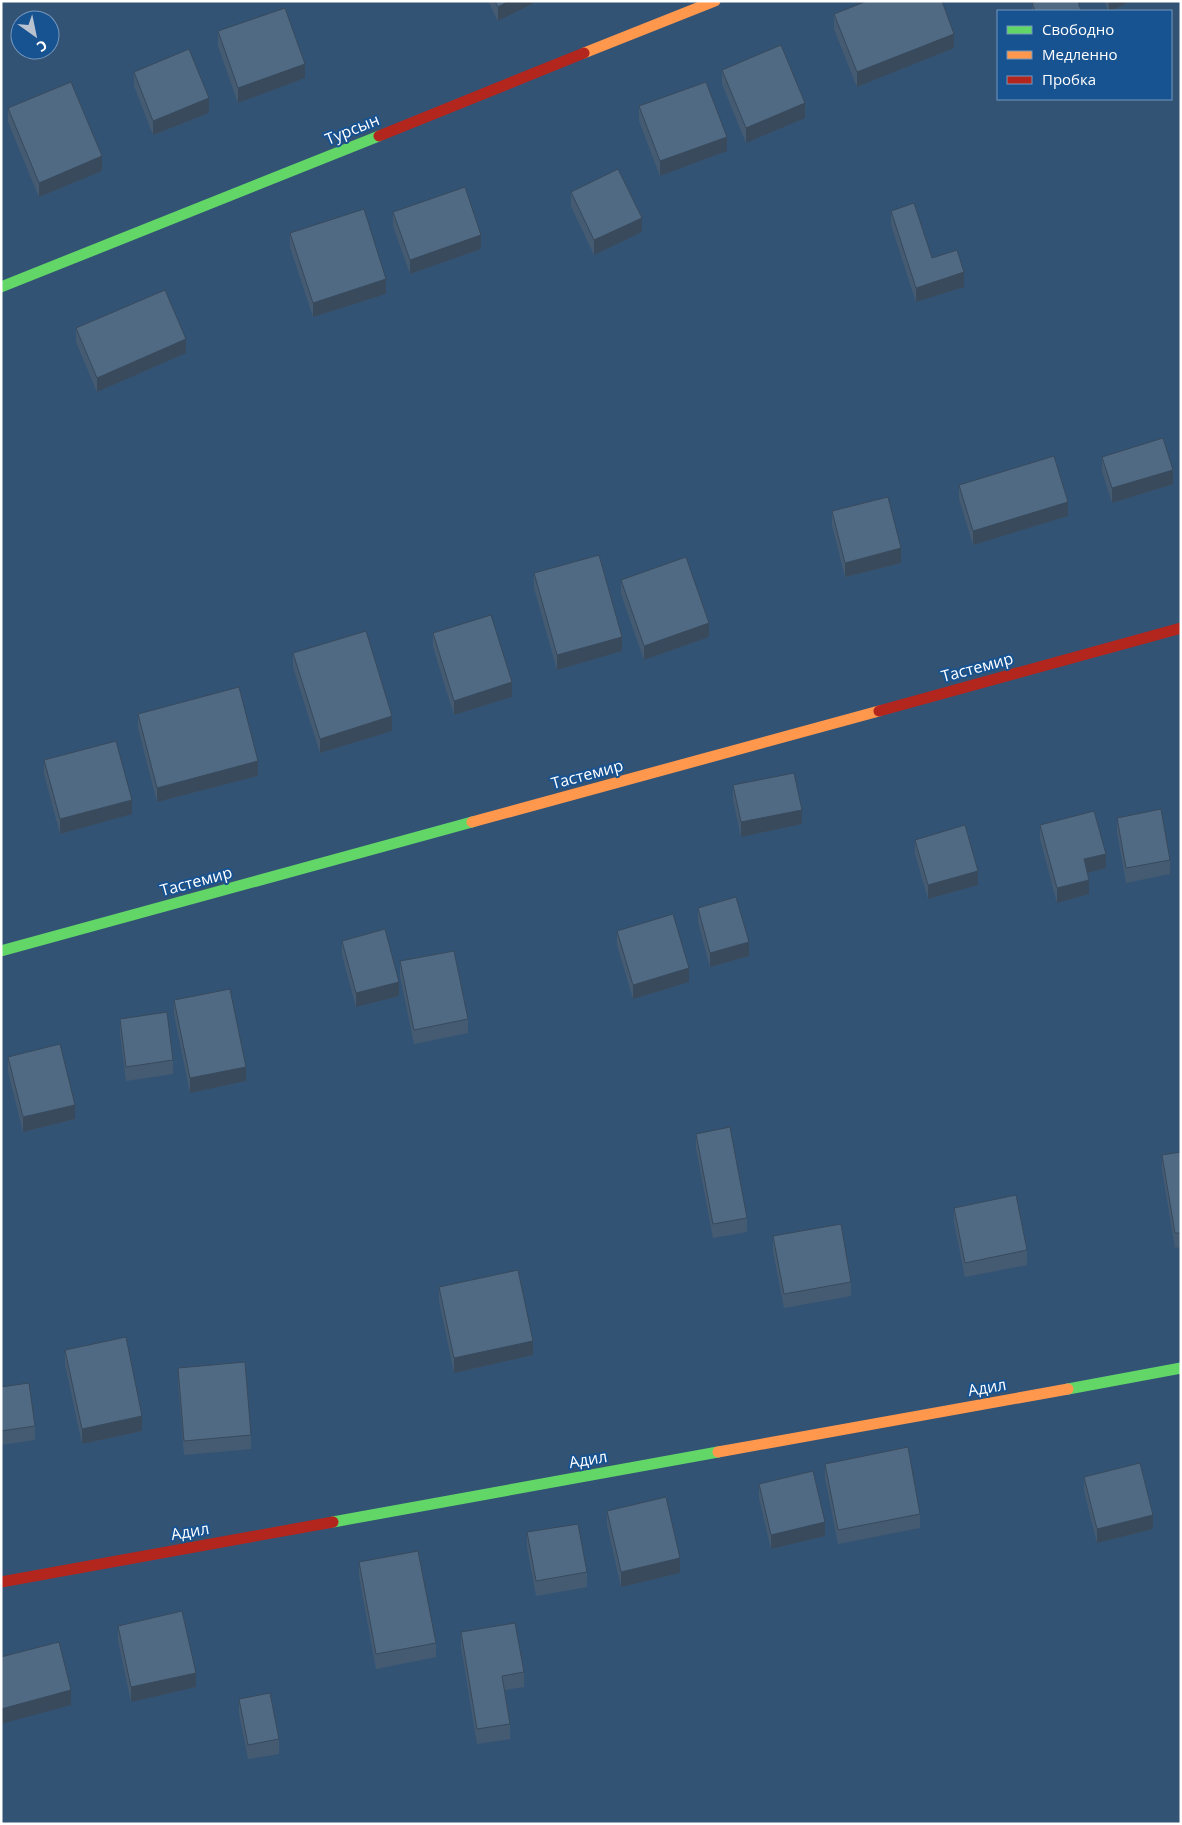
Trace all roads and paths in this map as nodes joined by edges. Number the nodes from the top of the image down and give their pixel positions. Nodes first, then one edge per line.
1 (715, 1) edge
2 (1, 287) edge
3 (1181, 628) edge
4 (1, 952) edge
5 (1181, 1368) edge
6 (1, 1582) edge

1 - 2 street, Турсын
3 - 4 street, Тастемир
5 - 6 street, Адил

